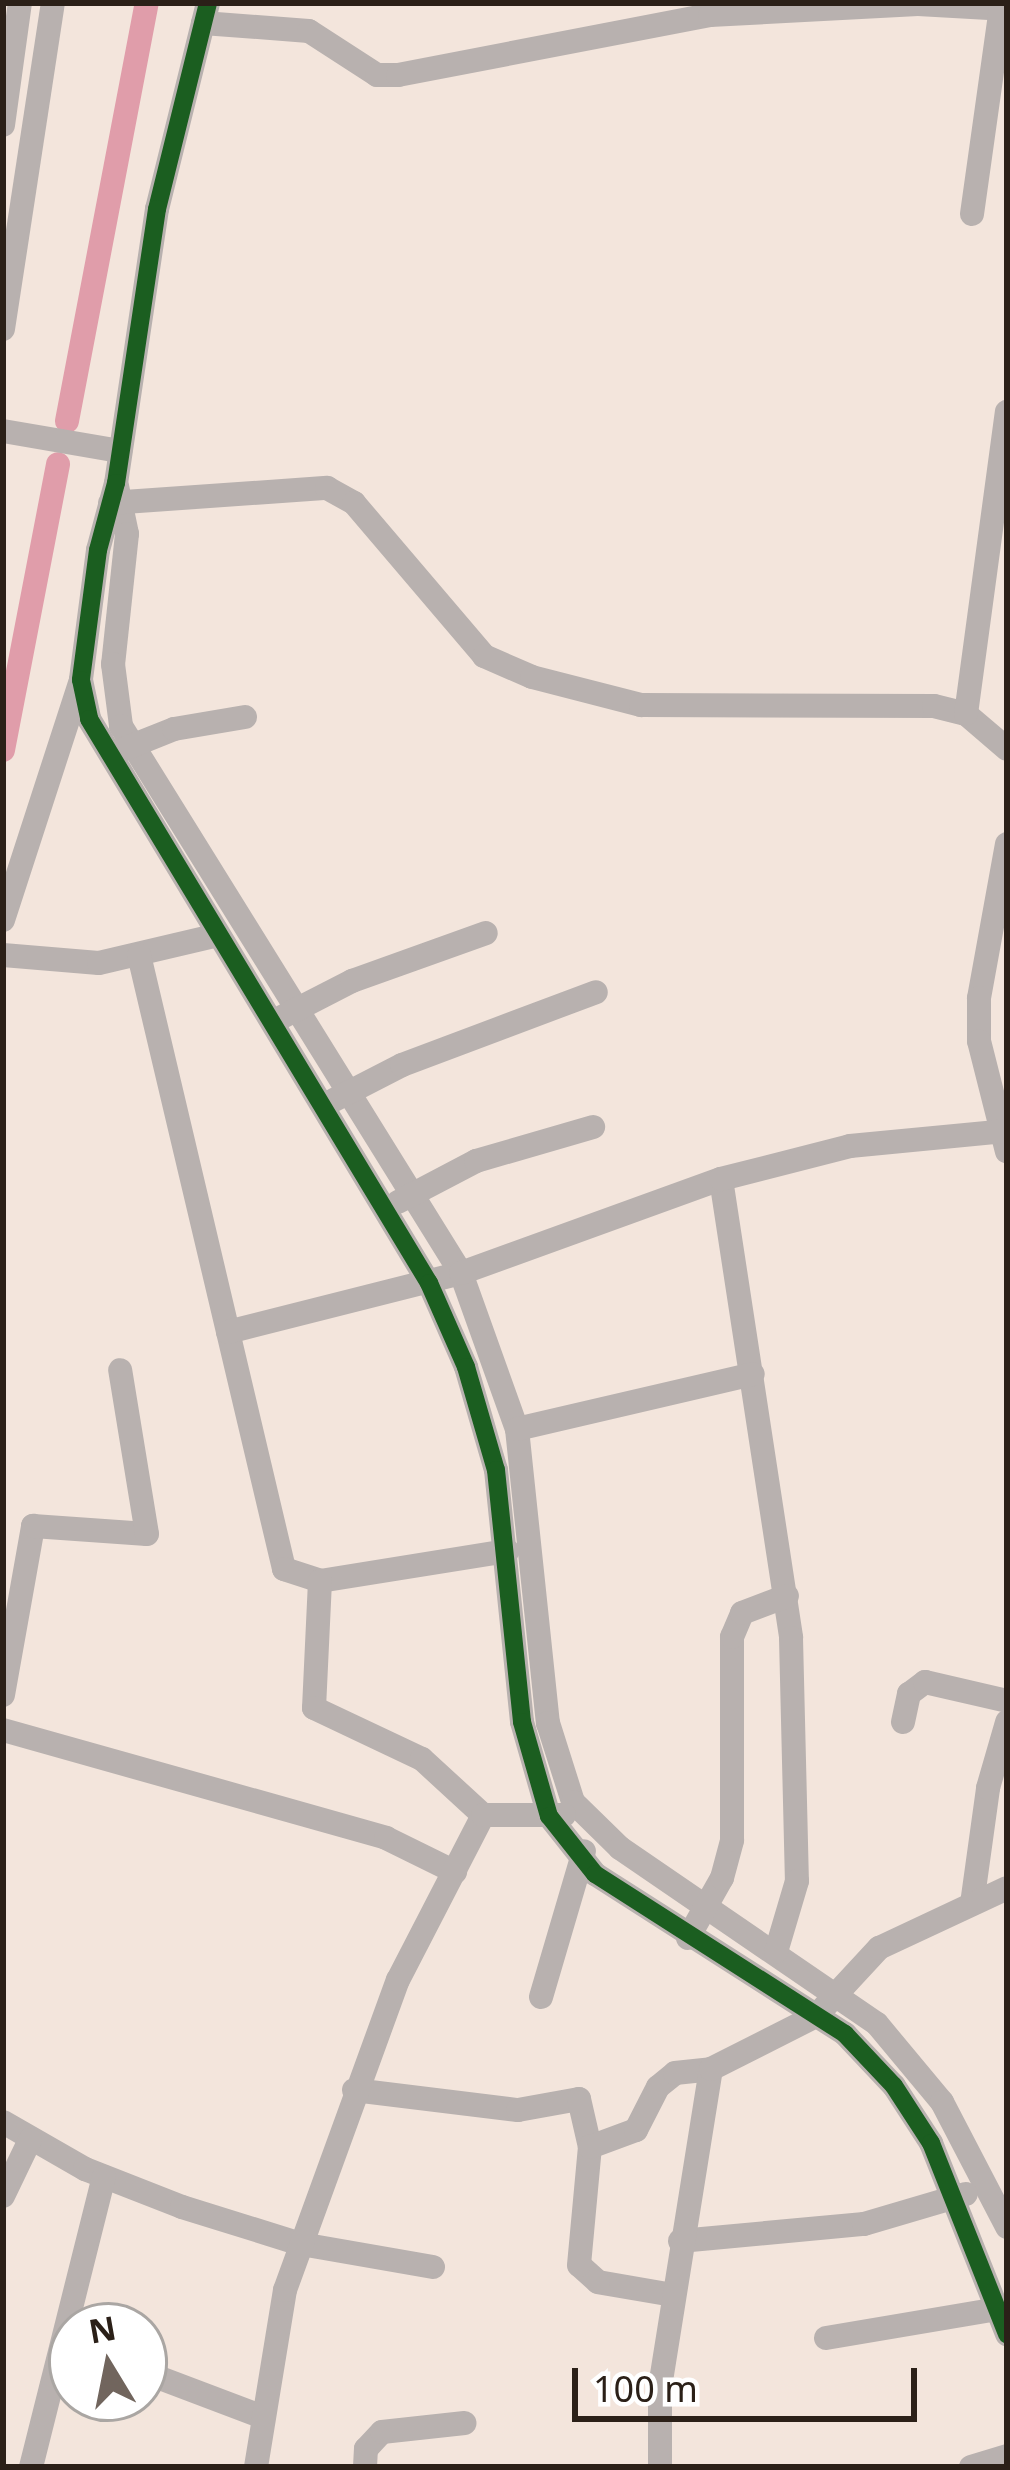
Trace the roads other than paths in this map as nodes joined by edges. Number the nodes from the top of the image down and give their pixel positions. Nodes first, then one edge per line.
1 (20, 3) edge
2 (53, 3) edge
3 (872, 4) edge
4 (1004, 9) edge
5 (206, 13) edge
6 (8, 91) junction
7 (38, 95) junction
8 (3, 125) edge
9 (972, 214) dead end
10 (3, 329) edge
11 (1007, 412) edge
12 (3, 431) edge
13 (120, 451) junction
14 (116, 496) junction
15 (81, 680) junction
16 (966, 714) junction
17 (245, 717) dead end
18 (1007, 748) edge
19 (118, 752) junction
20 (1007, 844) edge
21 (3, 920) edge
22 (486, 933) dead end
23 (214, 936) junction
24 (139, 955) junction
25 (3, 956) edge
26 (596, 992) dead end
27 (296, 1009) junction
28 (270, 1025) junction
29 (346, 1092) junction
30 (322, 1107) junction
31 (593, 1127) dead end
32 (1005, 1138) edge
33 (721, 1179) junction
34 (410, 1195) junction
35 (385, 1209) junction
36 (461, 1273) junction
37 (429, 1283) junction
38 (228, 1332) junction
39 (120, 1370) dead end
40 (753, 1374) junction
41 (517, 1430) junction
42 (508, 1551) junction
43 (320, 1581) junction
44 (787, 1596) junction
45 (3, 1695) edge
46 (1007, 1701) edge
47 (903, 1722) dead end
48 (1007, 1722) edge
49 (3, 1730) edge
50 (483, 1815) junction
51 (583, 1815) junction
52 (549, 1816) junction
53 (602, 1834) junction
54 (578, 1857) junction
55 (455, 1872) junction
56 (1007, 1888) edge
57 (972, 1904) junction
58 (707, 1906) junction
59 (688, 1938) junction
60 (776, 1952) junction
61 (836, 1994) junction
62 (541, 1997) dead end
63 (815, 2016) junction
64 (711, 2069) junction
65 (354, 2090) junction
66 (3, 2122) edge
67 (30, 2140) junction
68 (590, 2147) junction
69 (104, 2177) junction
70 (986, 2183) junction
71 (3, 2196) edge
72 (956, 2200) junction
73 (1007, 2227) edge
74 (680, 2241) junction
75 (302, 2244) junction
76 (433, 2267) dead end
77 (673, 2295) junction
78 (76, 2302) edge
79 (998, 2309) junction
80 (1007, 2334) edge
81 (826, 2338) dead end
82 (168, 2381) edge
83 (48, 2408) edge
84 (263, 2417) junction
85 (465, 2423) dead end
86 (1007, 2456) edge
87 (31, 2467) edge
88 (256, 2467) edge
89 (365, 2467) edge
90 (660, 2467) edge
91 (971, 2467) edge

1 - 6 street
2 - 7 street
3 - 4 street
3 - 5 street
4 - 9 street
5 - 13 street
6 - 7 street
6 - 8 street
7 - 10 street
11 - 16 street
12 - 13 street
13 - 14 street
14 - 15 street
14 - 16 street
14 - 19 street
15 - 19 street
15 - 21 street
16 - 18 street
17 - 19 street
19 - 23 street
19 - 27 street
20 - 32 street
22 - 27 street
23 - 24 street
23 - 28 street
24 - 25 street
24 - 38 street
26 - 29 street
27 - 28 street
27 - 29 street
28 - 30 street
29 - 30 street
29 - 34 street
30 - 35 street
31 - 34 street
32 - 33 street
33 - 36 street
33 - 40 street
34 - 35 street
34 - 36 street
35 - 37 street
36 - 37 street
36 - 41 street
37 - 38 street
37 - 42 street
38 - 43 street
39 - 45 street
40 - 41 street
40 - 44 street
41 - 51 street
42 - 43 street
42 - 52 street
43 - 50 street
44 - 58 street
44 - 60 street
46 - 47 street
48 - 57 street
49 - 55 street
50 - 52 street
50 - 55 street
51 - 52 street
51 - 53 street
52 - 54 street
53 - 54 street
53 - 58 street
54 - 59 street
54 - 62 street
55 - 65 street
56 - 57 street
57 - 61 street
58 - 59 street
58 - 60 street
59 - 63 street
60 - 61 street
61 - 63 street
61 - 70 street
63 - 64 street
63 - 72 street
64 - 68 street
64 - 74 street
65 - 68 street
65 - 75 street
66 - 67 street
67 - 69 street
67 - 71 street
68 - 77 street
69 - 75 street
69 - 78 street
70 - 72 street
70 - 73 street
72 - 74 street
72 - 79 street
74 - 77 street
75 - 76 street
75 - 84 street
77 - 90 street
79 - 80 street
79 - 81 street
82 - 84 street
83 - 87 street
84 - 88 street
85 - 89 street
86 - 91 street

